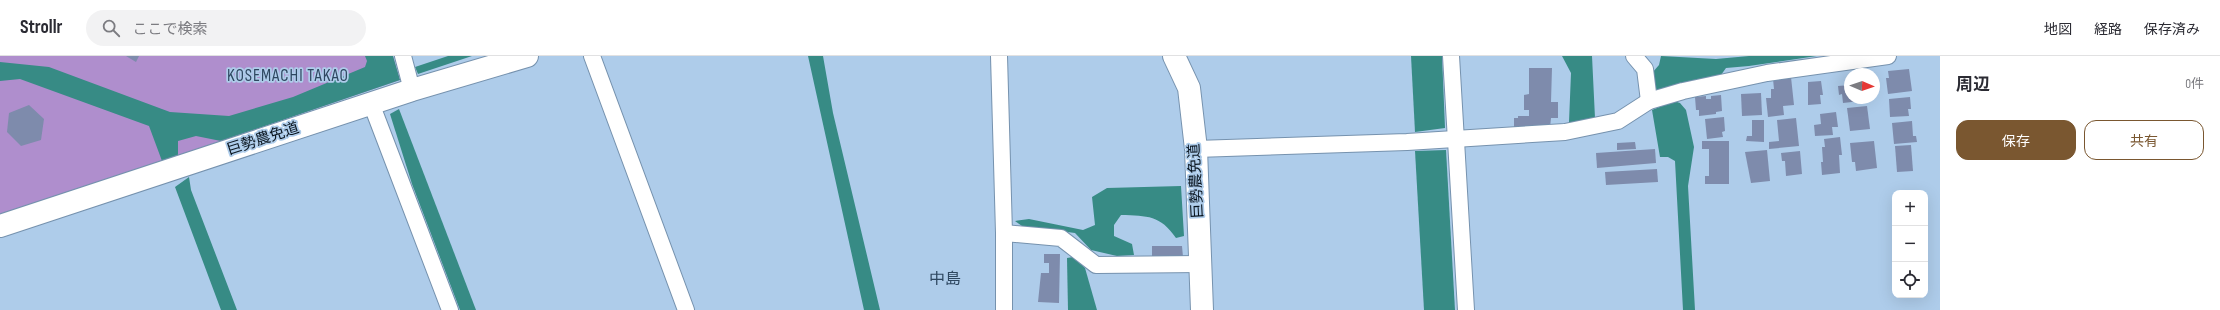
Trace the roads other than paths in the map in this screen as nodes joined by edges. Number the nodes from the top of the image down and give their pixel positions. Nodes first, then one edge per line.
1 (403, 56) edge
2 (527, 56) edge
3 (592, 56) edge
4 (999, 56) edge
5 (1174, 56) edge
6 (1451, 56) edge
7 (1634, 56) edge
8 (1888, 56) edge
9 (412, 90) junction
10 (1649, 101) junction
11 (371, 103) junction
12 (1457, 139) junction
13 (1196, 149) junction
14 (0, 226) edge
15 (1004, 233) junction
16 (1200, 264) junction
17 (450, 310) edge
18 (686, 310) edge
19 (1004, 310) edge
20 (1202, 310) edge
21 (1466, 310) edge

1 - 9 street
2 - 9 street, 巨勢農免道
3 - 18 street
4 - 15 street
5 - 13 street, 巨勢農免道
6 - 12 street
7 - 10 street
8 - 10 street
9 - 11 street, 巨勢農免道
10 - 12 street
11 - 14 street, 巨勢農免道
11 - 17 street
12 - 13 street
12 - 21 street
13 - 16 street, 巨勢農免道
15 - 16 street
15 - 19 street
16 - 20 street, 巨勢農免道

